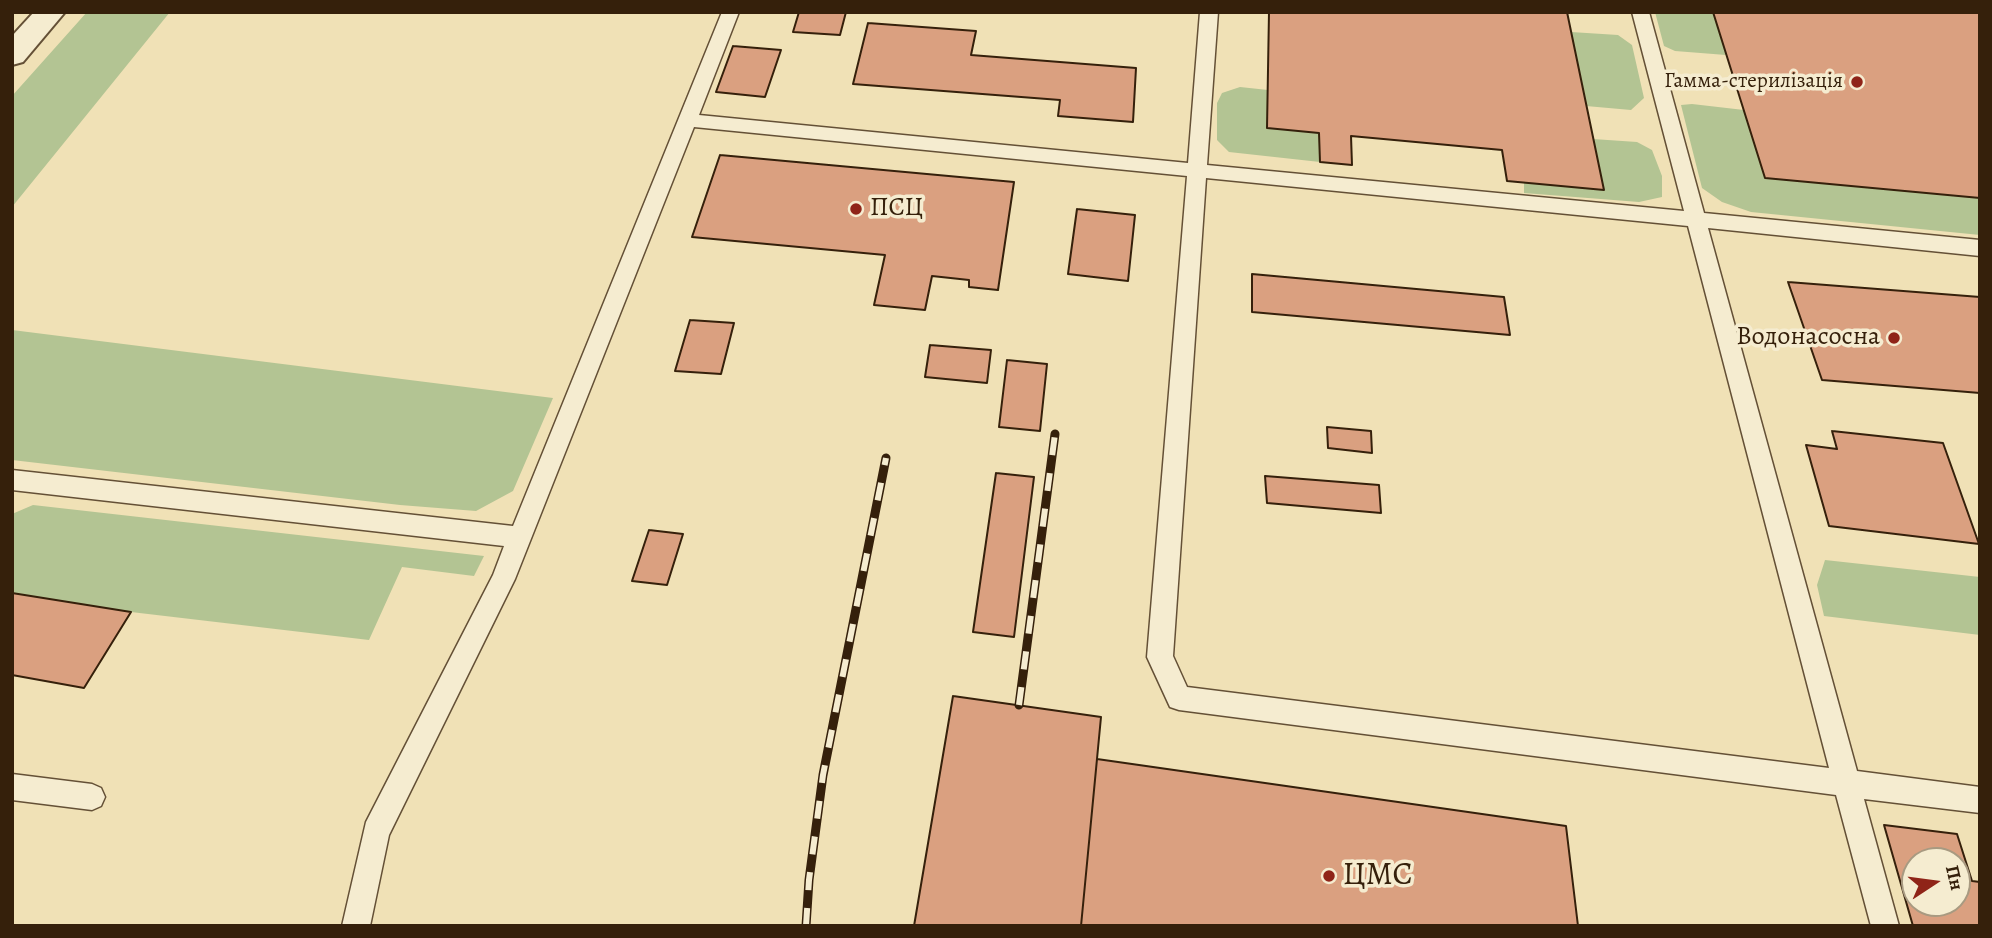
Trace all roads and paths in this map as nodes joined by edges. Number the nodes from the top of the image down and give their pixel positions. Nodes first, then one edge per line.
1 (51, 12) edge
2 (731, 12) edge
3 (1209, 12) edge
4 (1640, 12) edge
5 (12, 55) edge
6 (687, 120) junction
7 (1198, 170) junction
8 (1697, 222) junction
9 (1980, 248) edge
10 (12, 481) edge
11 (518, 537) junction
12 (1847, 784) junction
13 (12, 787) edge
14 (92, 797) dead end
15 (1980, 800) edge
16 (356, 926) edge
17 (1885, 926) edge

1 - 5 street
2 - 6 lane
3 - 7 lane
4 - 8 lane
6 - 7 lane
6 - 11 lane
7 - 8 lane
7 - 12 lane
8 - 9 lane
8 - 12 lane
10 - 11 lane
11 - 16 lane
12 - 15 lane
12 - 17 lane
13 - 14 lane

